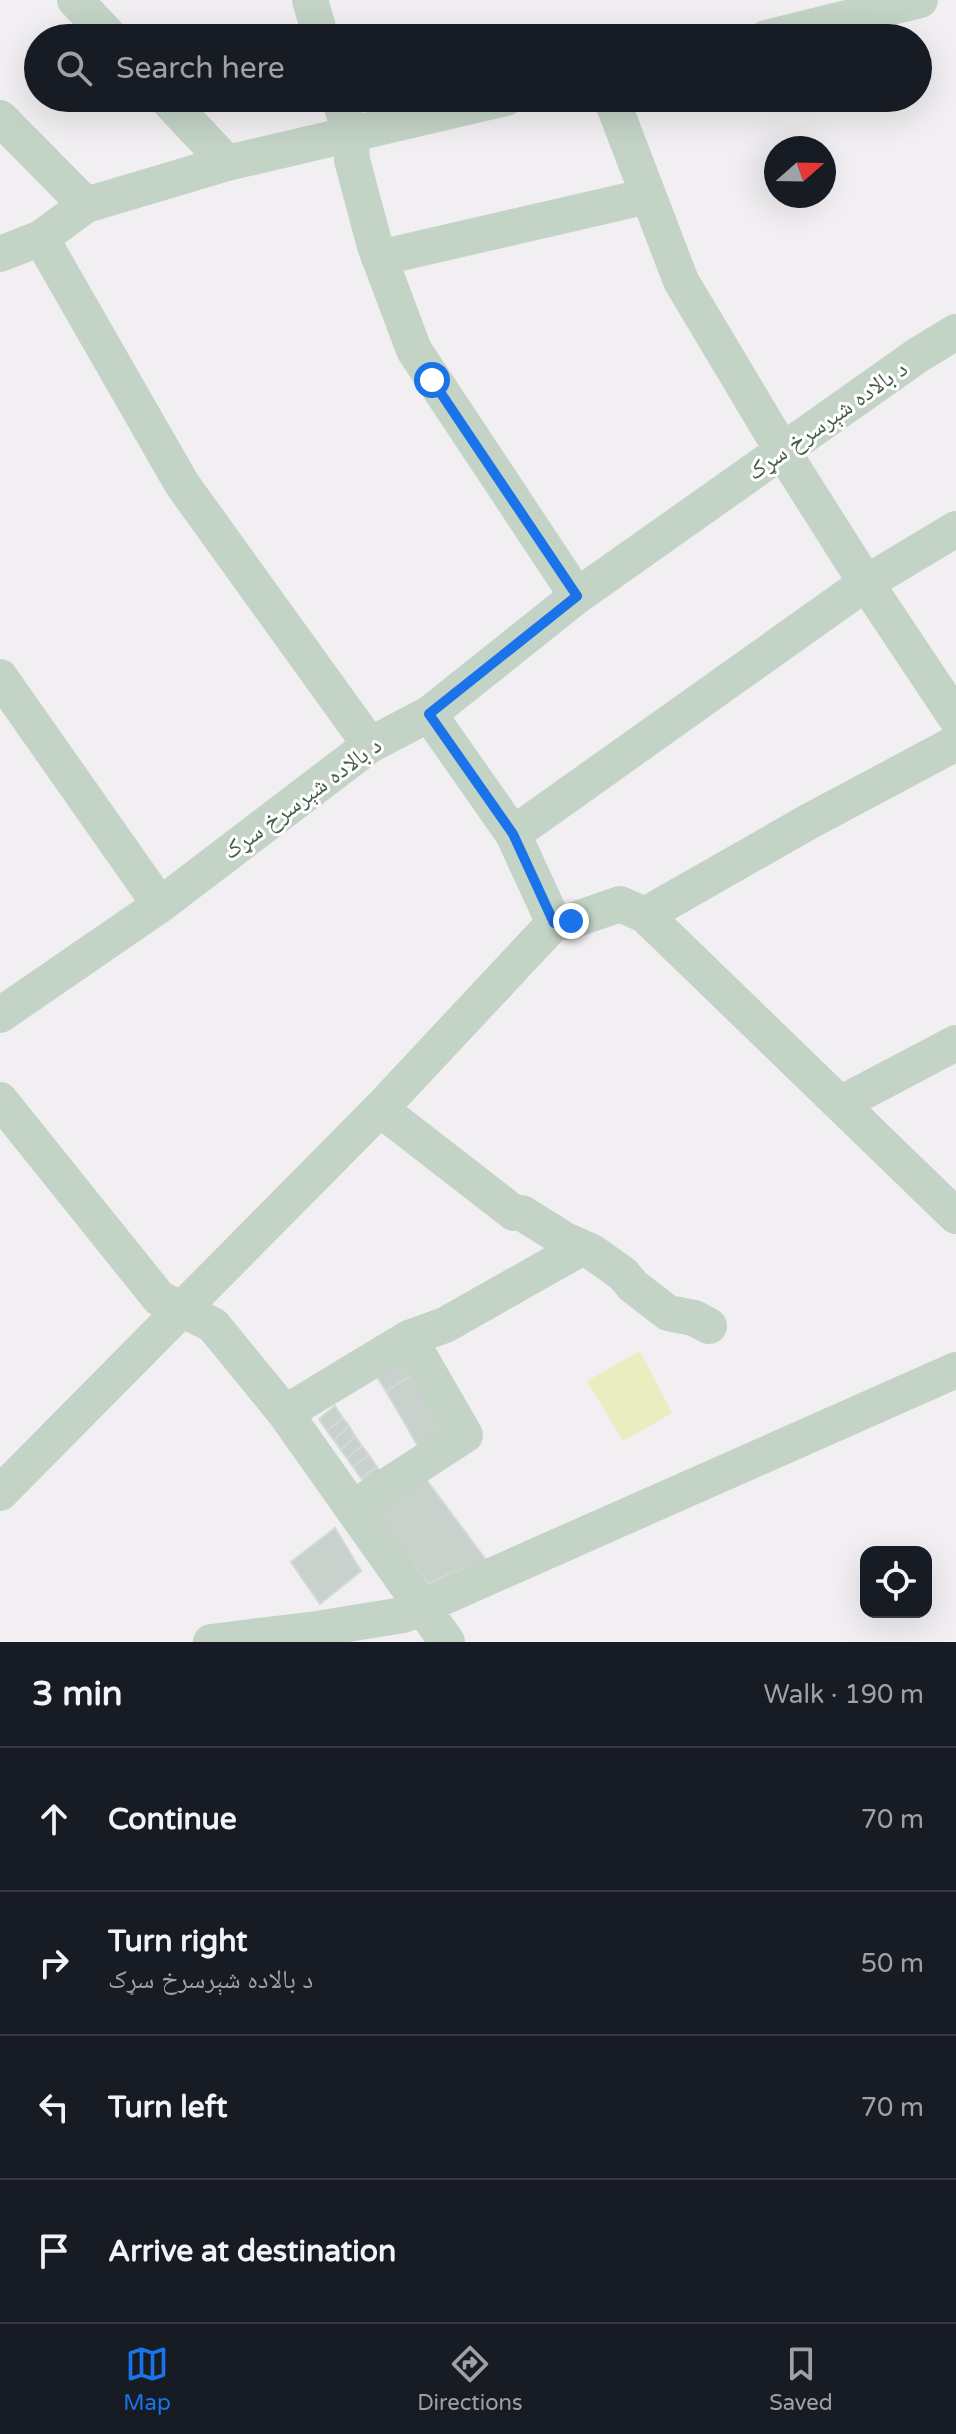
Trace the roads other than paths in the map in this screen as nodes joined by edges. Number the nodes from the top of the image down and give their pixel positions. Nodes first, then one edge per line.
1 (75, 0) edge
2 (310, 0) edge
3 (920, 0) edge
4 (98, 24) edge
5 (317, 24) edge
6 (823, 24) edge
7 (179, 112) edge
8 (343, 112) edge
9 (444, 112) edge
10 (616, 112) edge
11 (0, 118) edge
12 (350, 133) junction
13 (227, 163) junction
14 (648, 196) junction
15 (86, 205) junction
16 (41, 238) junction
17 (0, 254) edge
18 (379, 258) junction
19 (956, 332) edge
20 (783, 452) junction
21 (955, 532) edge
22 (866, 583) junction
23 (577, 596) junction
24 (0, 677) edge
25 (429, 714) junction
26 (956, 718) edge
27 (956, 743) edge
28 (370, 745) junction
29 (513, 834) junction
30 (160, 905) junction
31 (645, 915) junction
32 (554, 923) junction
33 (0, 1015) edge
34 (956, 1043) edge
35 (0, 1100) edge
36 (842, 1103) junction
37 (380, 1109) junction
38 (956, 1216) edge
39 (581, 1248) junction
40 (181, 1310) junction
41 (709, 1326) dead end
42 (409, 1338) junction
43 (956, 1370) edge
44 (285, 1413) junction
45 (0, 1493) edge
46 (353, 1508) junction
47 (421, 1607) junction
48 (211, 1642) edge
49 (447, 1642) edge

1 - 4 street
2 - 5 street
3 - 6 street
7 - 13 street
8 - 12 street
9 - 12 street
10 - 14 street
11 - 15 street
12 - 13 street
12 - 18 street
13 - 15 street
14 - 18 street
14 - 20 street
15 - 16 street
16 - 17 street
16 - 28 street
18 - 23 street
19 - 20 street, د بالاده شېرسرخ سړک
20 - 22 street
20 - 23 street, د بالاده شېرسرخ سړک
21 - 22 street
22 - 26 street
22 - 29 street
23 - 25 street, د بالاده شېرسرخ سړک
24 - 30 street
25 - 28 street, د بالاده شېرسرخ سړک
25 - 29 street
27 - 31 street
28 - 30 street, د بالاده شېرسرخ سړک
29 - 32 street
30 - 33 street, د بالاده شېرسرخ سړک
31 - 32 street
31 - 36 street
32 - 37 street
34 - 36 street
35 - 40 street
36 - 38 street
37 - 39 street
37 - 40 street
39 - 41 street
39 - 42 street
40 - 44 street
40 - 45 street
42 - 44 street
42 - 46 street
43 - 47 street
44 - 46 street
46 - 47 street
47 - 48 street
47 - 49 street

